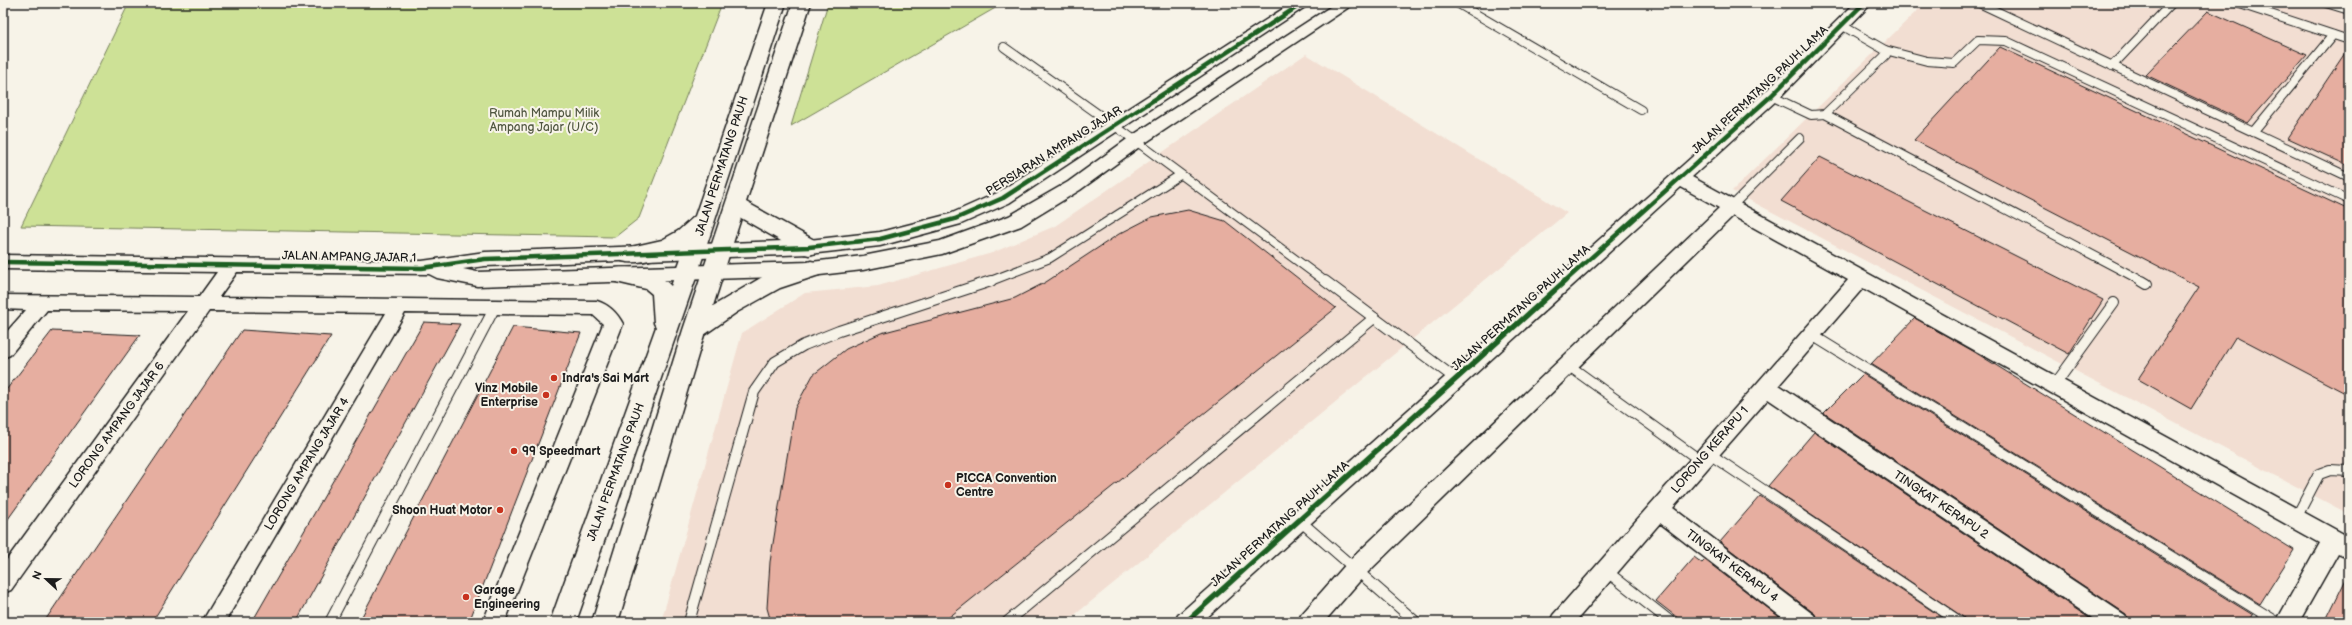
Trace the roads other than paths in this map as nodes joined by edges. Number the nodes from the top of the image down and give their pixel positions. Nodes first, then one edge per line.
1 (777, 3) edge
2 (802, 3) edge
3 (1303, 3) edge
4 (1347, 3) edge
5 (1457, 3) edge
6 (1864, 3) edge
7 (1979, 3) edge
8 (2172, 3) edge
9 (2237, 3) edge
10 (2326, 3) edge
11 (2349, 10) edge
12 (1843, 26) junction
13 (2333, 35) junction
14 (2349, 40) edge
15 (1004, 47) dead end
16 (1885, 50) junction
17 (2112, 66) junction
18 (1771, 96) junction
19 (1642, 110) dead end
20 (1825, 114) junction
21 (1114, 126) junction
22 (2253, 132) junction
23 (1800, 138) dead end
24 (1136, 141) junction
25 (1180, 174) junction
26 (2349, 176) edge
27 (1679, 178) junction
28 (2349, 200) edge
29 (736, 206) junction
30 (1730, 208) junction
31 (705, 218) junction
32 (809, 247) junction
33 (721, 250) junction
34 (694, 252) junction
35 (629, 254) junction
36 (3, 262) edge
37 (231, 266) junction
38 (422, 268) junction
39 (811, 269) junction
40 (687, 272) junction
41 (714, 272) junction
42 (620, 275) junction
43 (1860, 279) junction
44 (2147, 284) dead end
45 (3, 302) edge
46 (42, 303) junction
47 (205, 303) junction
48 (2114, 303) dead end
49 (400, 306) junction
50 (495, 308) junction
51 (1374, 318) junction
52 (694, 330) junction
53 (666, 332) junction
54 (1812, 335) junction
55 (3, 350) edge
56 (1568, 365) junction
57 (1456, 379) junction
58 (2054, 386) junction
59 (1766, 387) junction
60 (1705, 457) junction
61 (2349, 471) edge
62 (1658, 510) junction
63 (2296, 518) junction
64 (1299, 520) junction
65 (2341, 544) edge
66 (1356, 570) junction
67 (1605, 570) junction
68 (3, 583) edge
69 (213, 622) edge
70 (330, 622) edge
71 (494, 622) edge
72 (563, 622) edge
73 (605, 622) edge
74 (689, 622) edge
75 (1007, 622) edge
76 (1186, 622) edge
77 (1309, 622) edge
78 (1416, 622) edge
79 (1561, 622) edge
80 (1670, 622) edge
81 (1806, 622) edge
82 (1960, 622) edge
83 (2117, 622) edge
84 (2277, 622) edge
85 (2287, 622) edge

1 - 31 main road, JALAN PERMATANG PAUH
2 - 29 main road
3 - 21 street, PERSIARAN AMPANG JAJAR
4 - 24 street
5 - 19 lane
6 - 12 street, JALAN PERMATANG PAUH LAMA
7 - 17 lane
8 - 17 lane
9 - 13 lane
10 - 11 lane
12 - 16 lane
12 - 18 street, JALAN PERMATANG PAUH LAMA
13 - 14 lane
13 - 22 lane
15 - 21 lane
16 - 20 lane
16 - 28 lane
17 - 22 lane
18 - 20 lane
18 - 27 street, JALAN PERMATANG PAUH LAMA
20 - 44 lane
21 - 24 lane
21 - 32 street, PERSIARAN AMPANG JAJAR
22 - 26 lane
23 - 30 lane
24 - 25 lane
24 - 39 street
25 - 51 lane
25 - 74 lane
27 - 30 street
27 - 57 street, JALAN PERMATANG PAUH LAMA
29 - 32 main road
29 - 33 main road
30 - 43 street
30 - 56 street
31 - 34 main road, JALAN PERMATANG PAUH
31 - 35 main road
32 - 33 street, PERSIARAN AMPANG JAJAR
33 - 34 street, PERSIARAN AMPANG JAJAR
33 - 41 main road
34 - 35 street, JALAN AMPANG JAJAR 1
34 - 40 main road, JALAN PERMATANG PAUH
35 - 38 street, JALAN AMPANG JAJAR 1
36 - 37 street, JALAN AMPANG JAJAR 1
37 - 38 street, JALAN AMPANG JAJAR 1
37 - 47 street, LORONG AMPANG JAJAR 6
38 - 42 street, JALAN AMPANG JAJAR 1
39 - 41 street
39 - 52 main road
40 - 41 street
40 - 42 street, JALAN AMPANG JAJAR 1
40 - 53 main road, JALAN PERMATANG PAUH
41 - 52 main road
42 - 53 main road
43 - 54 street, LORONG KERAPU 1
43 - 58 street
45 - 46 street
46 - 47 street
46 - 55 street
47 - 49 street
47 - 68 street, LORONG AMPANG JAJAR 6
48 - 58 lane
49 - 50 street
49 - 69 street, LORONG AMPANG JAJAR 4
50 - 70 lane
50 - 71 street
51 - 57 lane
51 - 75 lane
52 - 73 main road
53 - 72 main road, JALAN PERMATANG PAUH
54 - 59 street, LORONG KERAPU 1
54 - 84 lane
56 - 60 lane
56 - 66 street
57 - 64 street, JALAN PERMATANG PAUH LAMA
58 - 63 street
59 - 60 street, LORONG KERAPU 1
59 - 83 street, TINGKAT KERAPU 2
60 - 62 street, LORONG KERAPU 1
60 - 82 lane
61 - 63 lane
62 - 67 street, LORONG KERAPU 1
62 - 81 street, TINGKAT KERAPU 4
63 - 65 street
64 - 66 lane
64 - 76 street, JALAN PERMATANG PAUH LAMA
65 - 85 street
66 - 77 street
66 - 78 lane
67 - 79 street, LORONG KERAPU 1
67 - 80 lane

